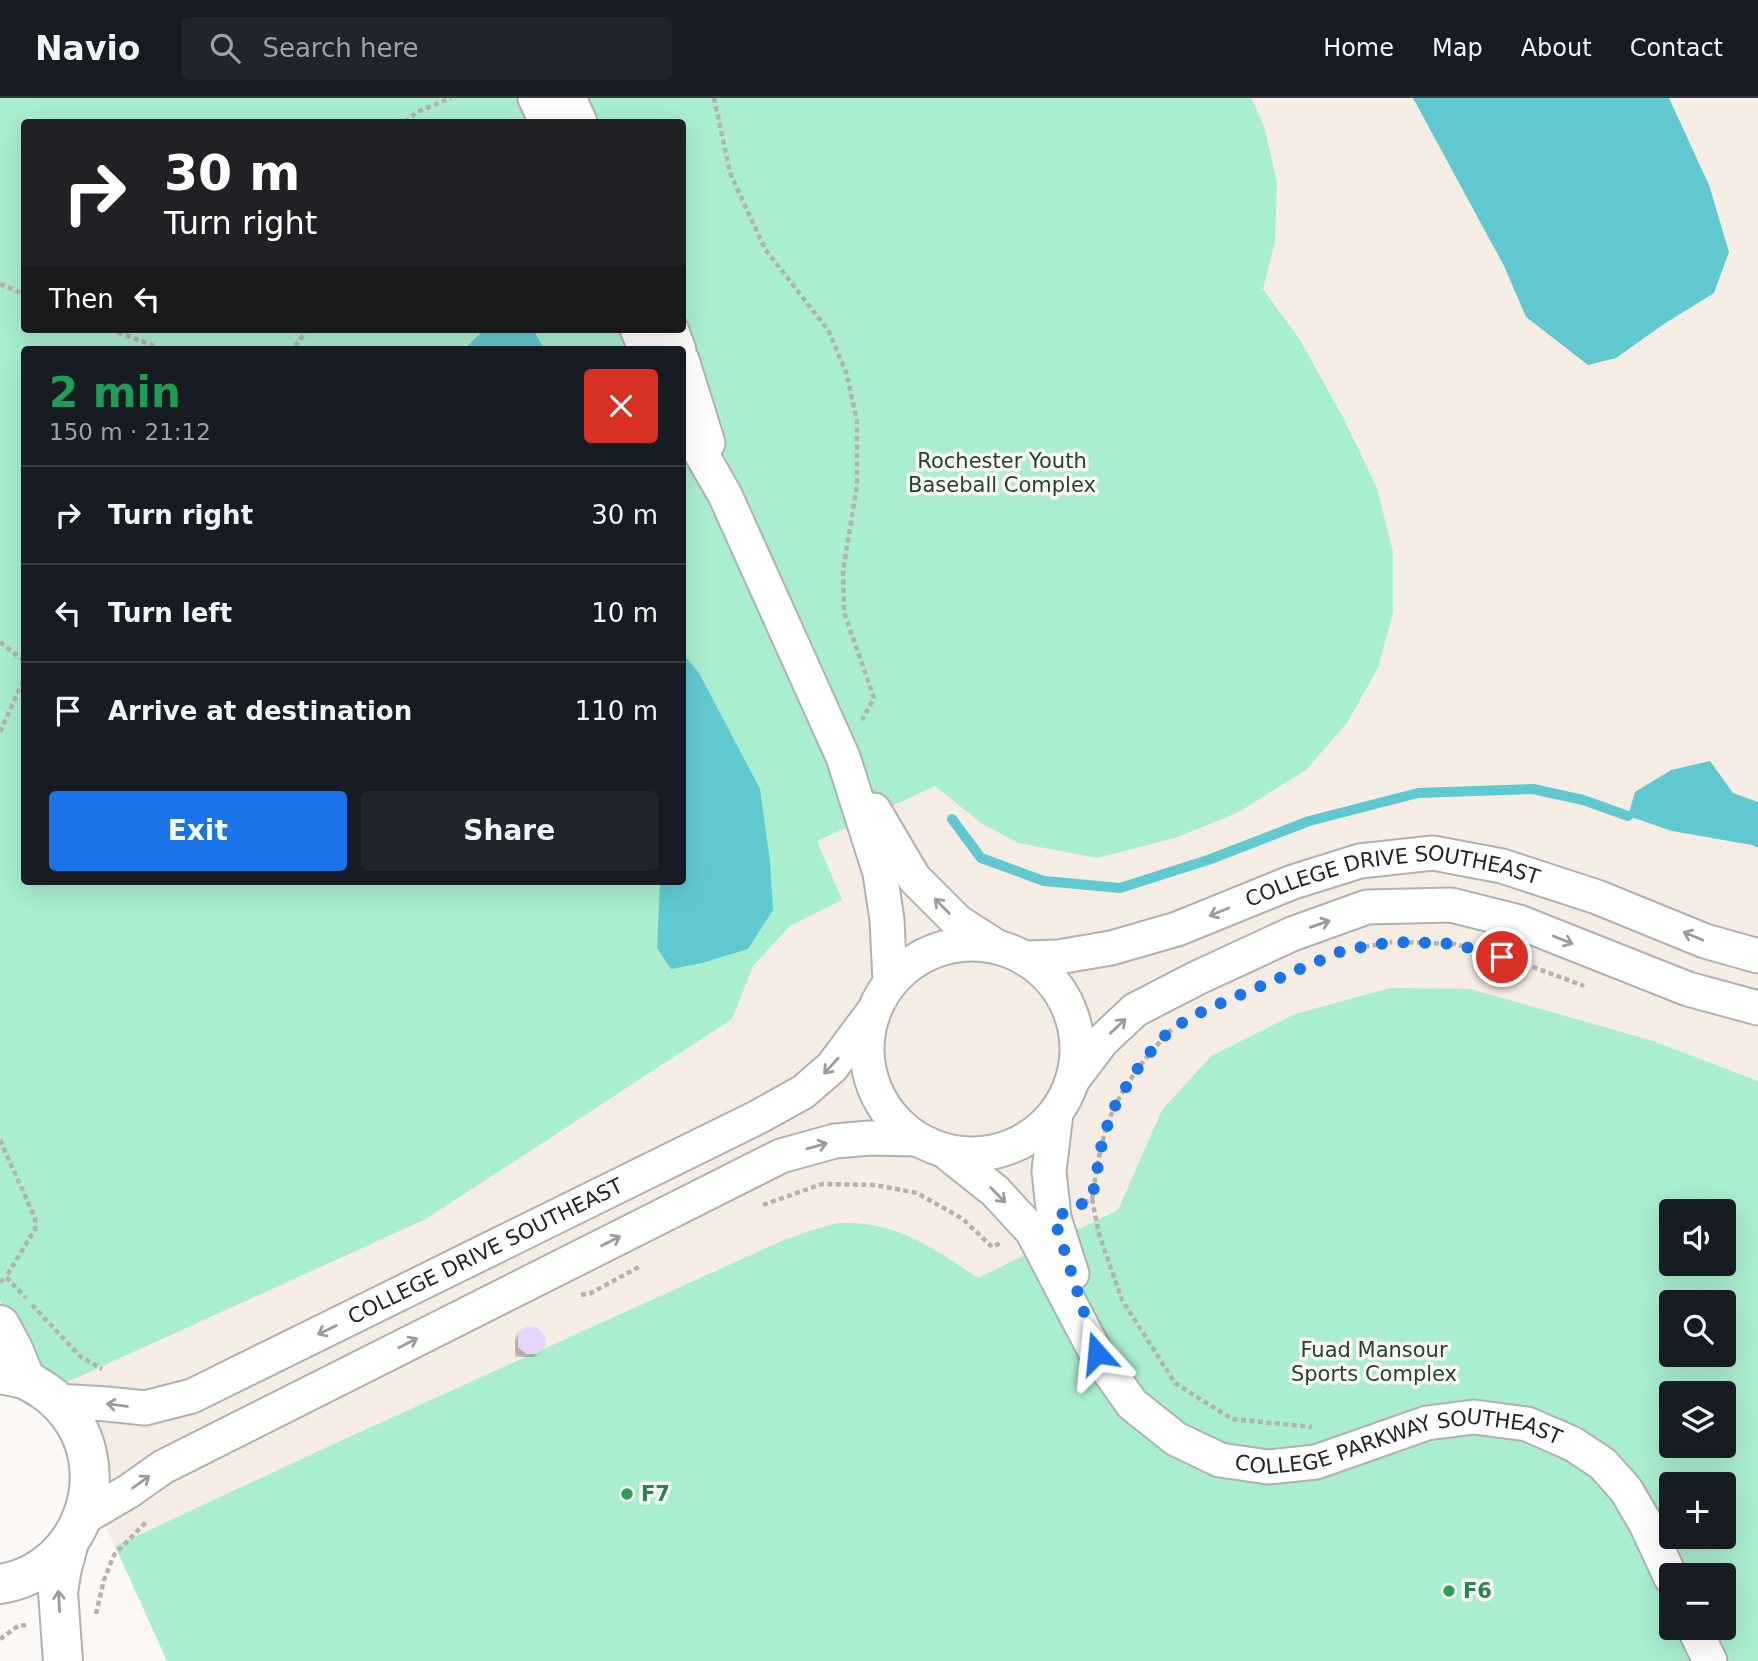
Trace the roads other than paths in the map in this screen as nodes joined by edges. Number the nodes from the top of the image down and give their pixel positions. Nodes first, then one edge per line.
1 (535, 98) edge
2 (569, 98) edge
3 (545, 119) edge
4 (579, 119) edge
5 (686, 373) edge
6 (686, 427) edge
7 (725, 495) junction
8 (843, 757) junction
9 (1010, 952) junction
10 (1758, 956) edge
11 (890, 982) junction
12 (1758, 1008) edge
13 (873, 1012) junction
14 (1074, 1078) junction
15 (1056, 1113) junction
16 (931, 1146) junction
17 (1043, 1224) junction
18 (0, 1325) edge
19 (13, 1377) edge
20 (57, 1401) junction
21 (76, 1530) junction
22 (1664, 1563) edge
23 (0, 1584) edge
24 (1700, 1640) edge
25 (63, 1661) edge
26 (1710, 1661) edge

1 - 3 street
2 - 4 street
5 - 7 street
6 - 7 street
7 - 8 street
9 -> 8 street
8 - 11 street
10 -> 9 street, COLLEGE DRIVE SOUTHEAST
9 - 11 street
9 - 14 street
11 - 13 street
14 -> 12 street, COLLEGE DRIVE SOUTHEAST
13 - 16 street
13 -> 20 street, COLLEGE DRIVE SOUTHEAST
14 - 15 street
15 - 16 street
15 - 17 street, COLLEGE PARKWAY SOUTHEAST
16 -> 17 street, COLLEGE PARKWAY SOUTHEAST
21 -> 16 street
17 - 22 street, COLLEGE PARKWAY SOUTHEAST
18 - 19 main road
19 - 20 main road
20 - 21 main road
21 - 23 main road
25 -> 21 main road
24 - 26 street

